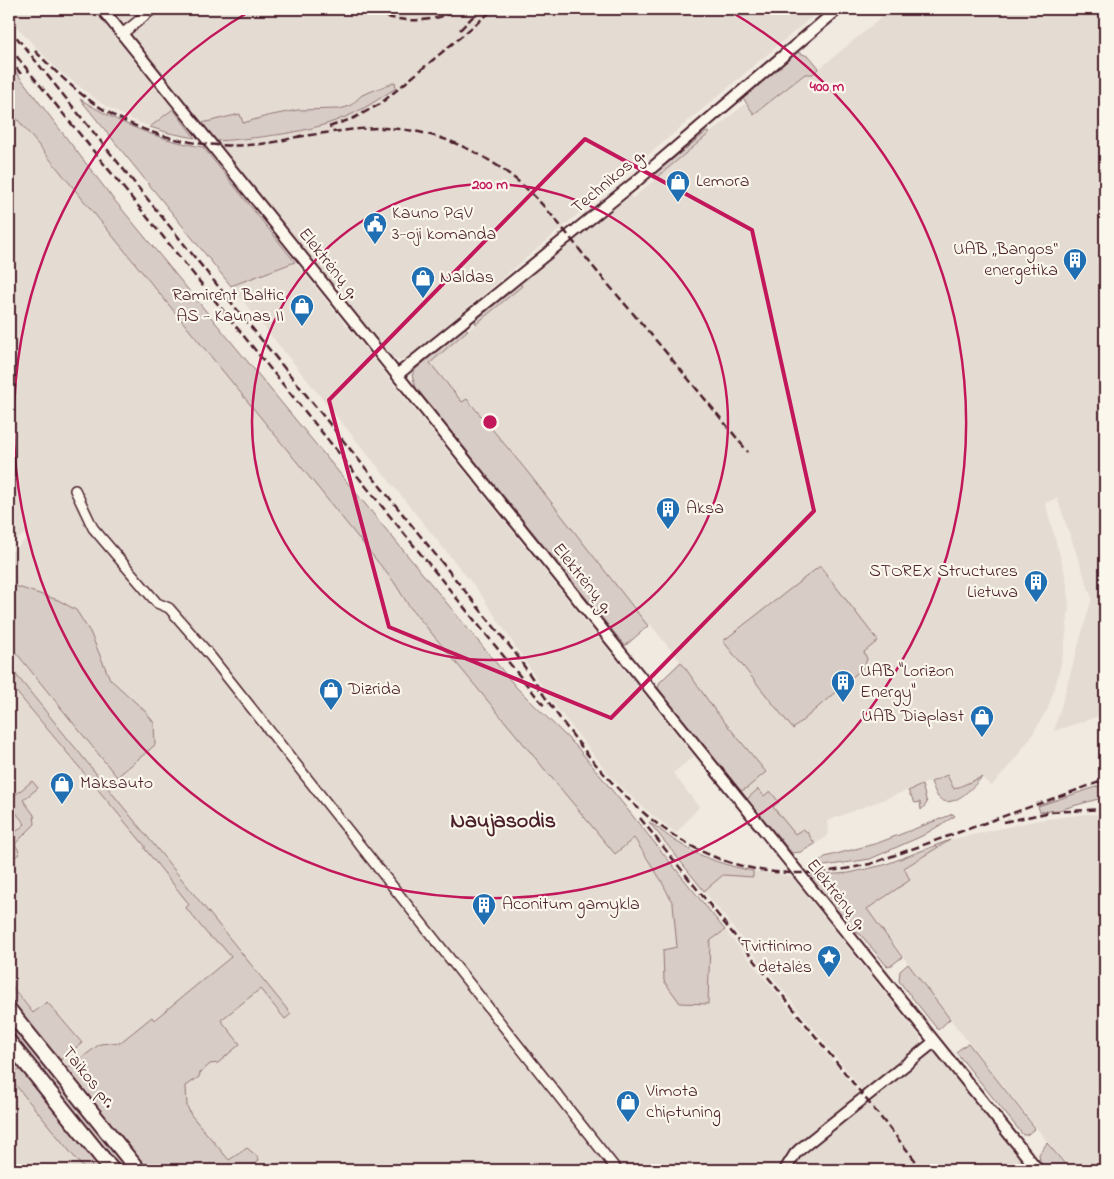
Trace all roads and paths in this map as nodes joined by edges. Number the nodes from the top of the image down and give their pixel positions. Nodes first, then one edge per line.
1 (102, 9) edge
2 (153, 9) edge
3 (838, 9) edge
4 (122, 34) junction
5 (397, 375) junction
6 (75, 490) dead end
7 (9, 1010) edge
8 (9, 1042) edge
9 (934, 1042) junction
10 (112, 1170) edge
11 (138, 1170) edge
12 (617, 1170) edge
13 (785, 1170) edge
14 (1038, 1170) edge

1 - 4 street, Elektrėnų g.
2 - 4 street
3 - 5 street, Technikos g.
4 - 5 street, Elektrėnų g.
5 - 9 street, Elektrėnų g.
6 - 12 street
7 - 11 main road, Taikos pr.
8 - 10 main road
9 - 13 street
9 - 14 street, Elektrėnų g.

